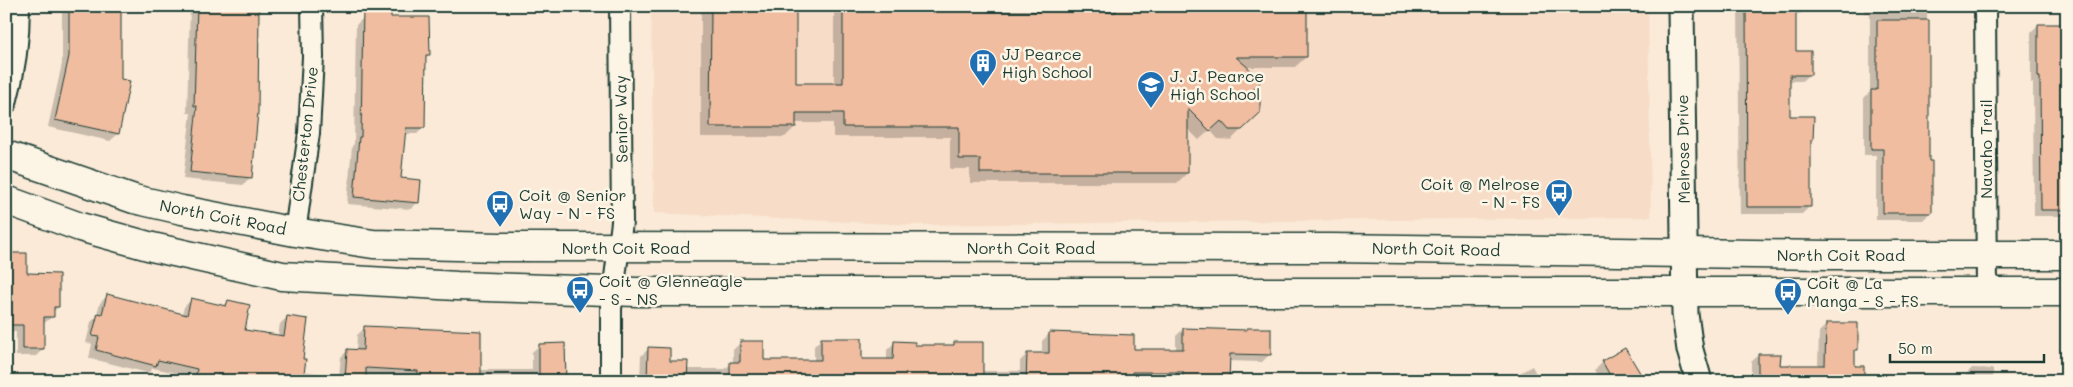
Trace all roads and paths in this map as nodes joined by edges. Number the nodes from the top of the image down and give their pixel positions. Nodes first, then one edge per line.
1 (19, 6) edge
2 (312, 6) edge
3 (620, 6) edge
4 (1681, 6) edge
5 (1985, 6) edge
6 (6, 103) edge
7 (6, 155) edge
8 (6, 200) edge
9 (295, 232) junction
10 (618, 248) junction
11 (1684, 253) junction
12 (1987, 255) junction
13 (2067, 255) edge
14 (612, 291) junction
15 (1685, 291) junction
16 (1987, 292) junction
17 (2067, 292) edge
18 (611, 381) edge
19 (1699, 381) edge

1 - 6 street
2 - 9 street, Chesterton Drive
3 - 10 street, Senior Way
4 - 11 street, Melrose Drive
5 - 12 street, Navaho Trail
7 - 9 main road, North Coit Road
8 - 14 main road
9 - 10 main road, North Coit Road
10 - 11 main road, North Coit Road
10 - 14 street, Senior Way
11 - 12 main road, North Coit Road
11 - 15 street, Melrose Drive
12 - 13 main road, North Coit Road
12 - 16 street, Navaho Trail
14 - 15 main road
14 - 18 street, Senior Way
15 - 16 main road
15 - 19 street, Melrose Drive
16 - 17 main road

